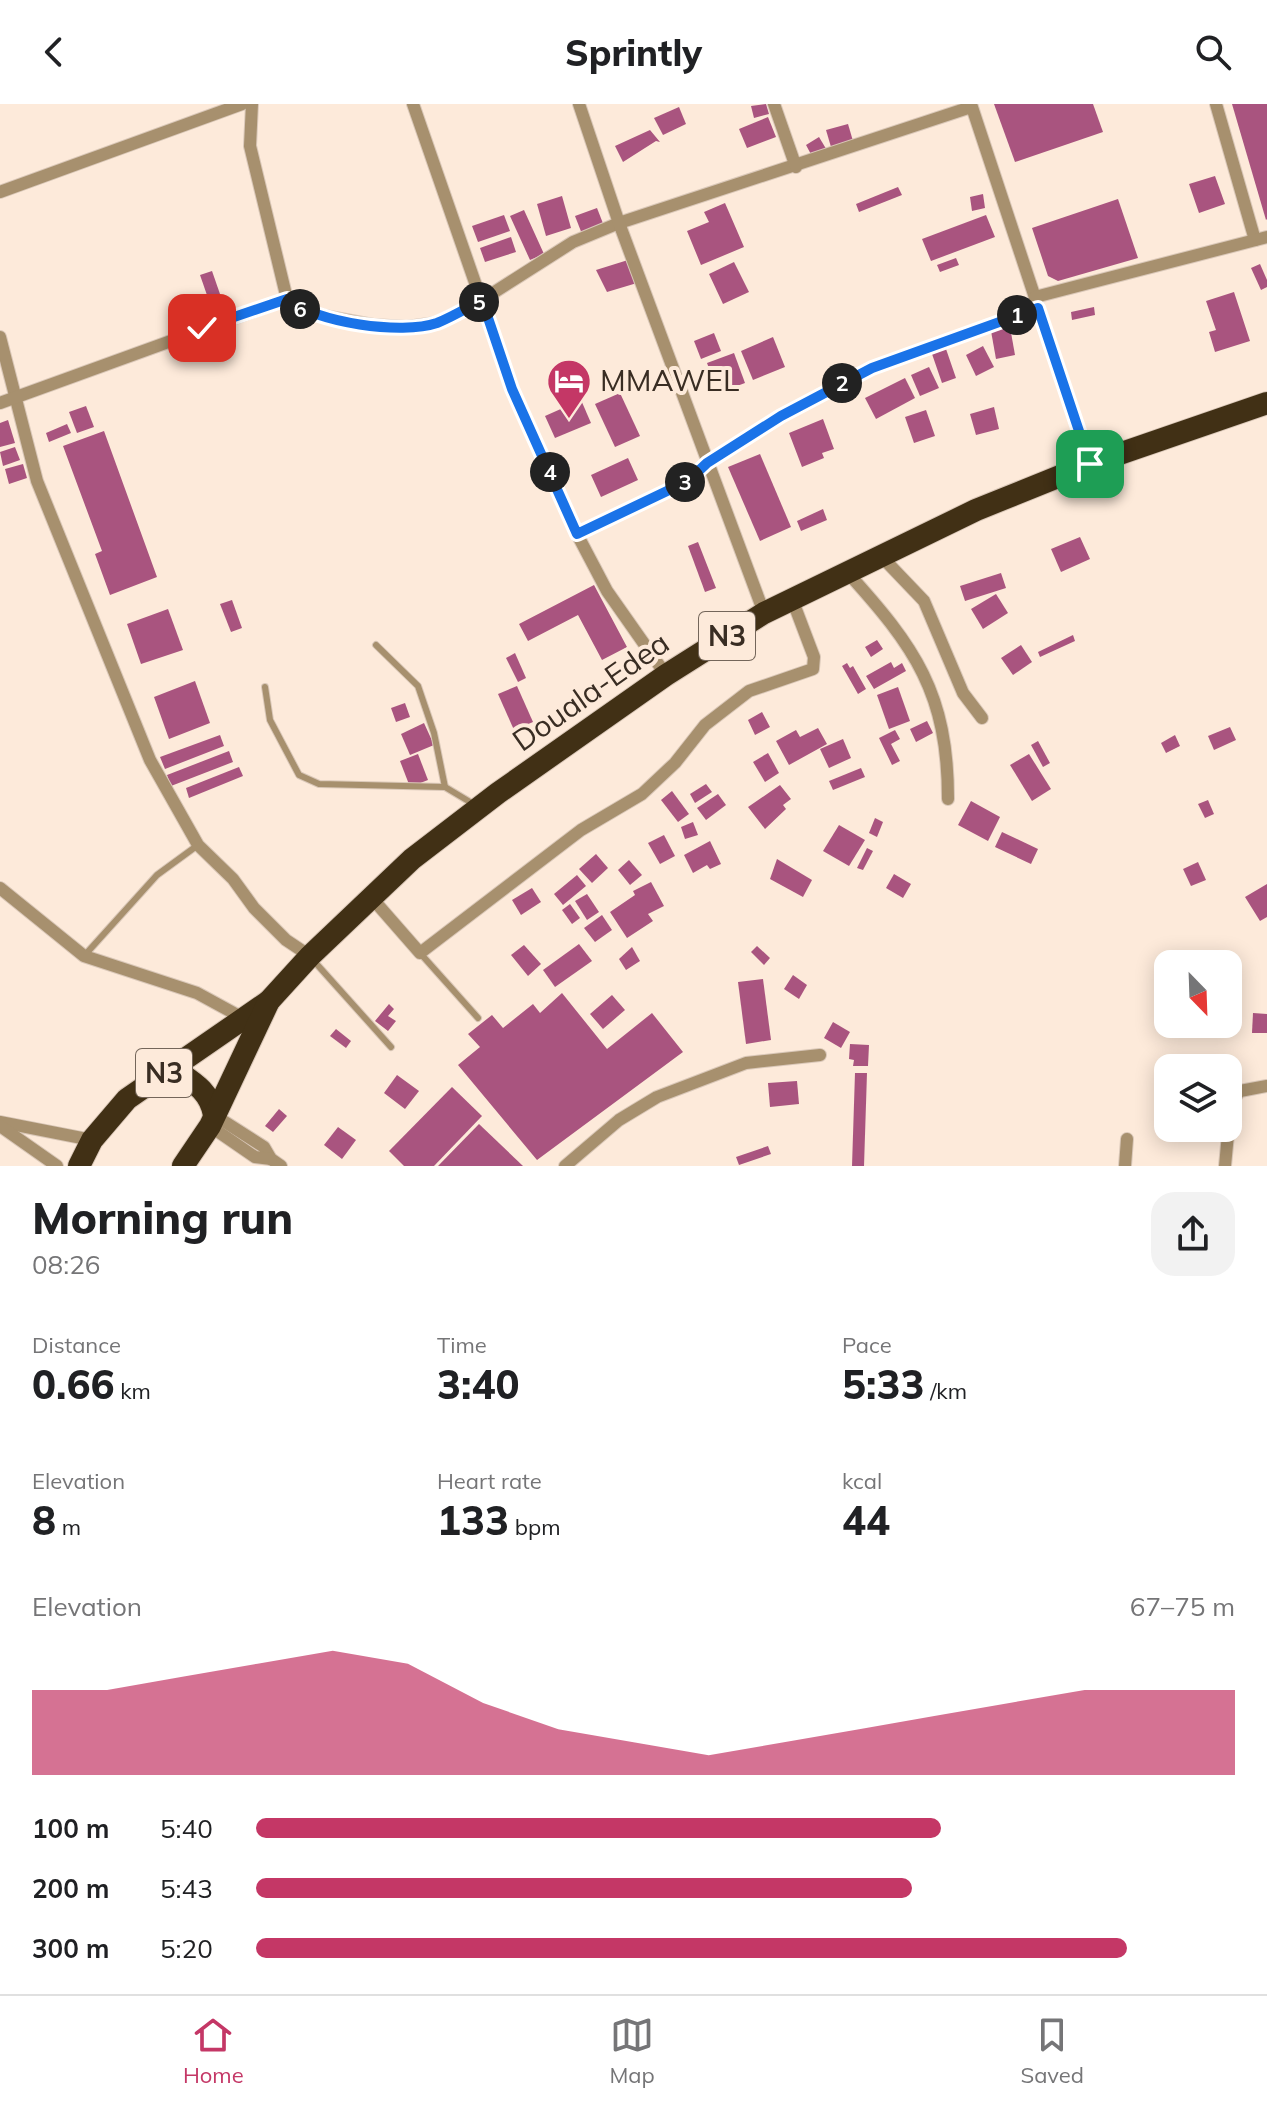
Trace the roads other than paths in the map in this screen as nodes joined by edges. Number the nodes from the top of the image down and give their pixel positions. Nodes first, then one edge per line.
1 (242, 104) edge
2 (252, 104) edge
3 (413, 104) edge
4 (579, 104) edge
5 (774, 104) edge
6 (1216, 104) edge
7 (971, 105) edge
8 (796, 167) junction
9 (0, 192) edge
10 (619, 223) junction
11 (1261, 238) edge
12 (287, 299) junction
13 (482, 300) junction
14 (1037, 302) junction
15 (0, 337) edge
16 (15, 398) junction
17 (0, 403) edge
18 (1267, 403) edge
19 (707, 463) junction
20 (1090, 464) junction
21 (577, 534) junction
22 (881, 556) junction
23 (847, 572) junction
24 (792, 599) junction
25 (764, 613) junction
26 (376, 645) dead end
27 (666, 675) junction
28 (265, 687) dead end
29 (982, 718) dead end
30 (445, 787) junction
31 (948, 799) dead end
32 (478, 807) junction
33 (198, 845) junction
34 (0, 888) edge
35 (371, 897) junction
36 (420, 953) junction
37 (84, 956) junction
38 (310, 956) junction
39 (269, 1001) junction
40 (241, 1017) junction
41 (478, 1018) dead end
42 (391, 1047) dead end
43 (820, 1055) dead end
44 (174, 1069) junction
45 (1267, 1086) edge
46 (212, 1120) junction
47 (0, 1124) edge
48 (1127, 1139) dead end
49 (92, 1140) junction
50 (276, 1162) edge
51 (57, 1166) edge
52 (79, 1166) edge
53 (183, 1166) edge
54 (565, 1166) edge
55 (1125, 1166) edge
56 (1225, 1166) edge

1 - 9 street
2 - 12 street
3 - 13 street
4 - 10 street
5 - 8 street
6 - 11 street
7 - 8 street
7 - 14 street
8 - 10 street
10 - 13 street
10 - 19 street
11 - 14 street
12 - 13 street
12 - 16 street
13 - 21 street
14 - 19 street
14 - 20 street
15 - 16 street
16 - 17 street
16 - 33 street
18 - 20 highway, Douala-Edea / N3
19 - 21 street
19 - 25 street
20 - 22 highway, Douala-Edea / N3
21 - 27 street
22 - 23 highway, Douala-Edea / N3
22 - 29 street
23 - 24 highway, Douala-Edea / N3
23 - 31 street
24 - 25 highway, Douala-Edea / N3
24 - 36 street
25 - 27 highway, Douala-Edea / N3
26 - 30 lane
27 - 32 highway, Douala-Edea / N3
28 - 30 lane
30 - 32 lane
32 - 35 highway, Douala-Edea / N3
33 - 37 lane
33 - 38 street
34 - 37 street
35 - 36 street
35 - 38 highway, Douala-Edea / N3
36 - 41 lane
37 - 40 street
38 - 39 highway, Douala-Edea / N3
38 - 42 lane
39 - 40 highway, Douala-Edea / N3
39 - 46 highway, Douala-Edea / N3
40 - 44 highway, Douala-Edea / N3
43 - 54 street
44 - 46 highway
44 - 49 highway, Douala-Edea / N3
45 - 56 street
46 - 50 street
46 - 53 highway, Douala-Edea / N3
47 - 49 street
47 - 51 street
48 - 55 street
49 - 52 highway, Douala-Edea / N3

